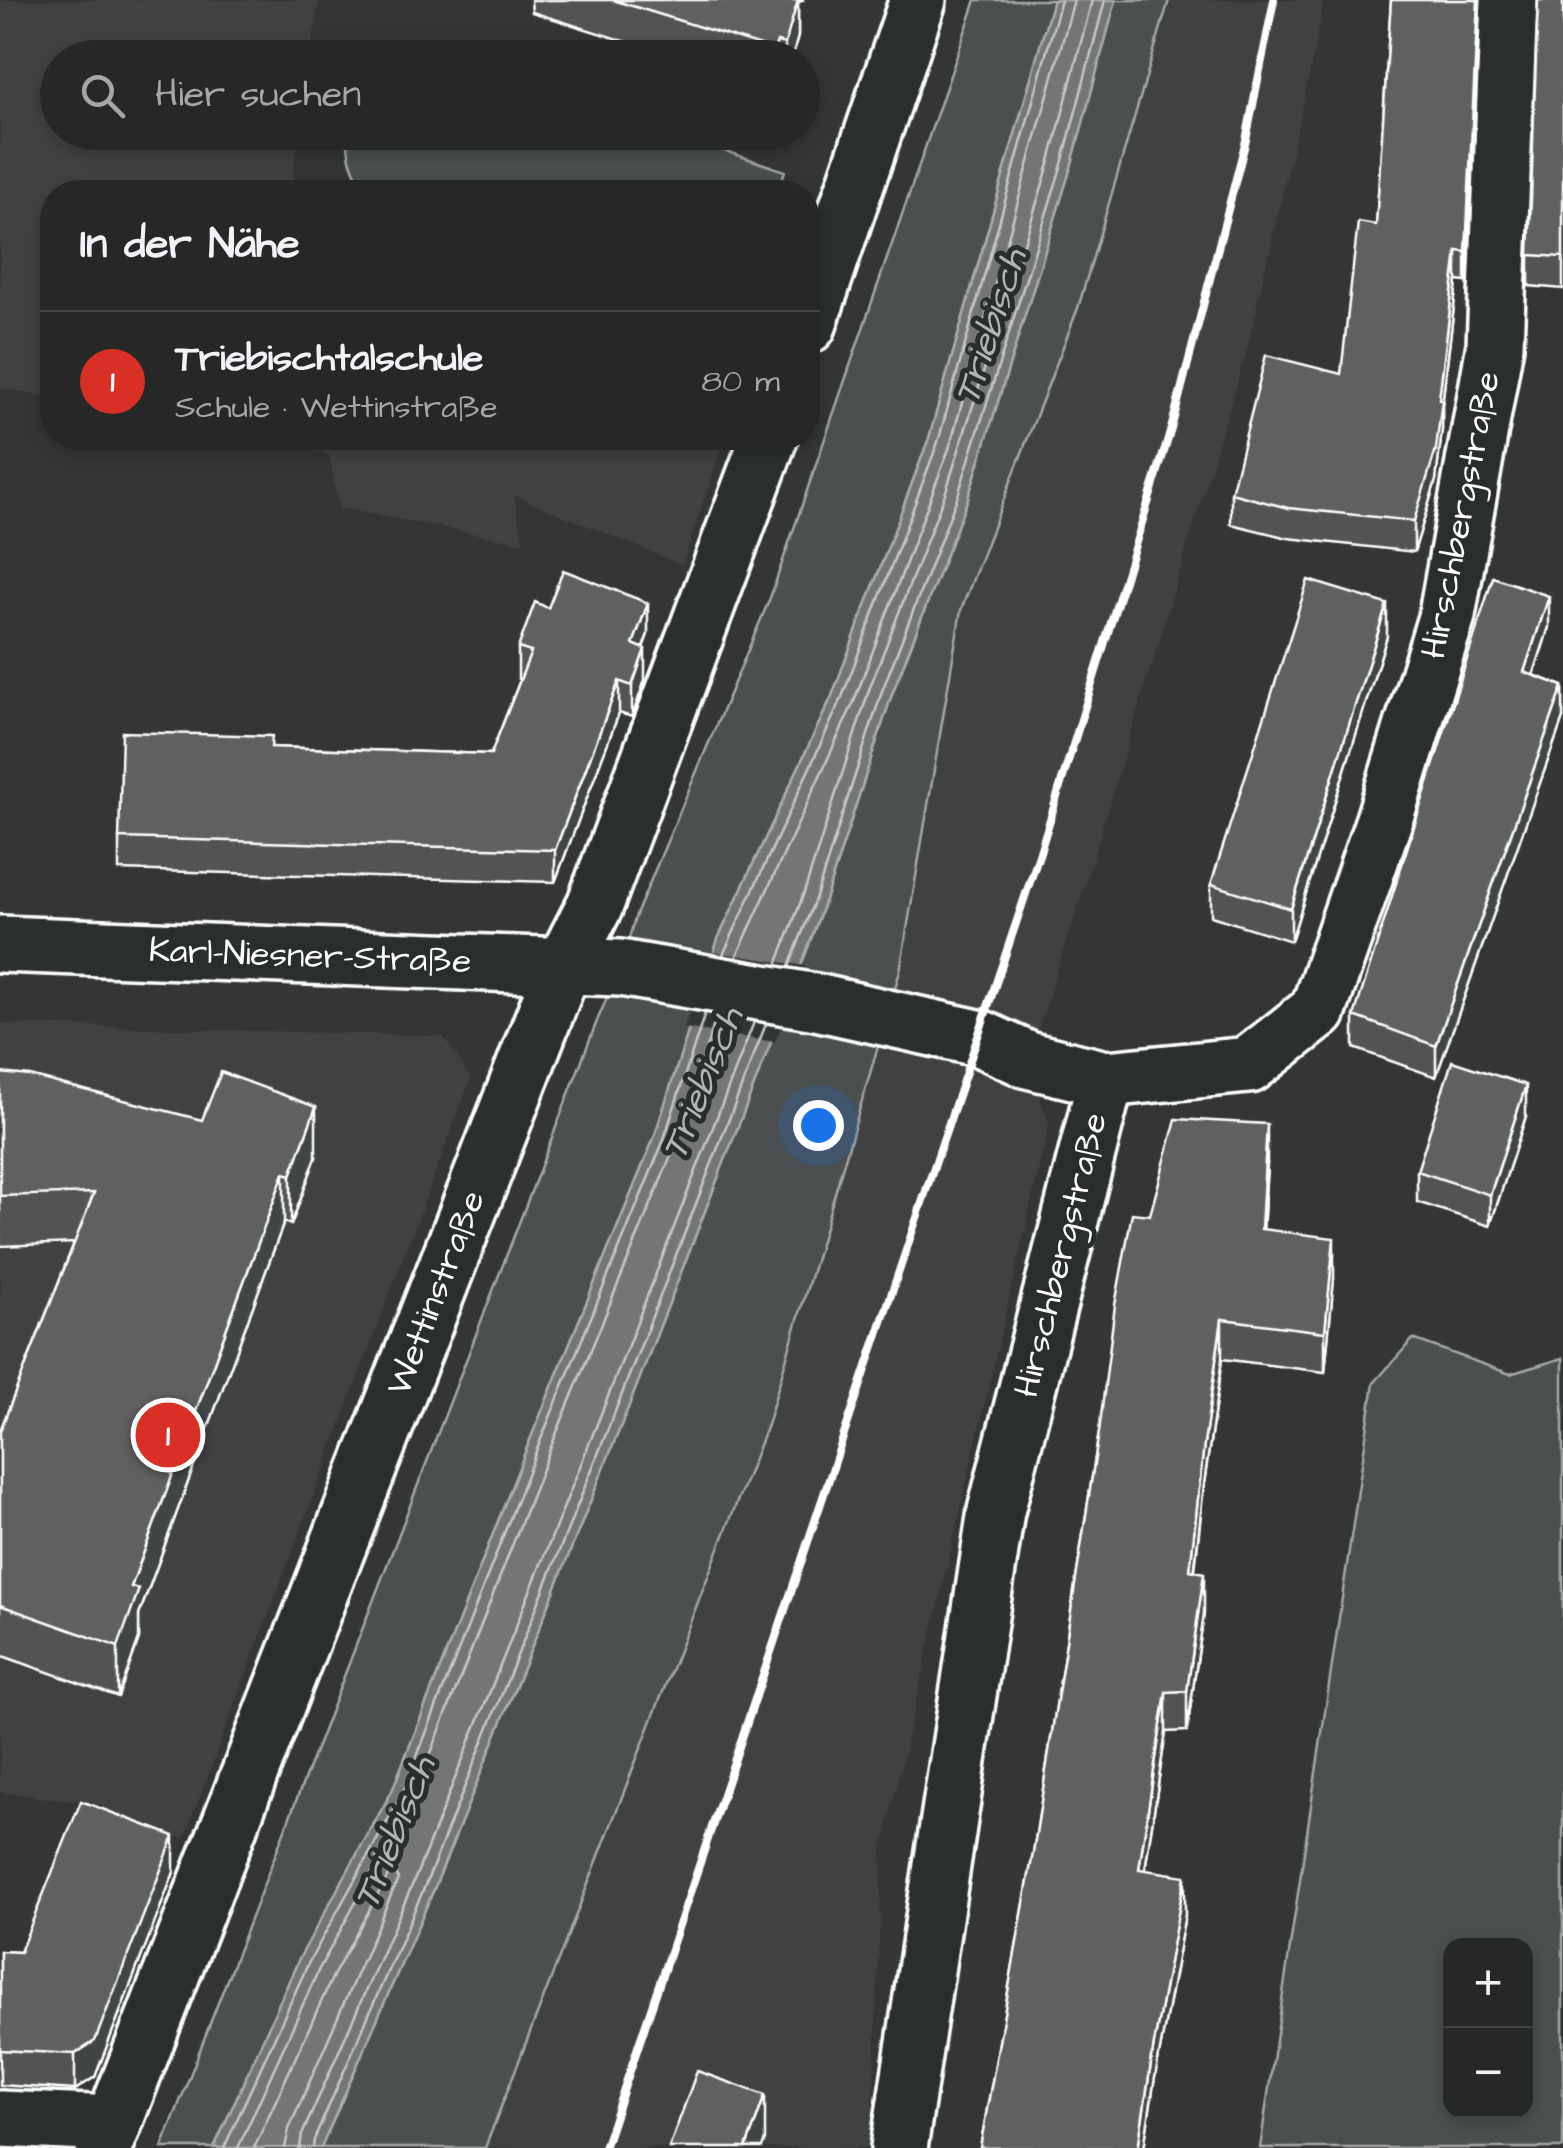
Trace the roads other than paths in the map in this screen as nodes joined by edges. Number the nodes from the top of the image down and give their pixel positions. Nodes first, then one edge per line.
1 (918, 0) edge
2 (1509, 0) edge
3 (820, 290) edge
4 (765, 450) edge
5 (0, 944) edge
6 (564, 965) junction
7 (1106, 1079) junction
8 (0, 2119) edge
9 (108, 2136) edge
10 (898, 2148) edge

1 - 3 street
2 - 7 street, Hirschbergstraße
4 - 6 street, Wettinstraße
5 - 6 street, Karl-Niesner-Straße
6 - 7 street, Karl-Niesner-Straße
6 - 9 street, Wettinstraße
7 - 10 street, Hirschbergstraße
8 - 9 street

